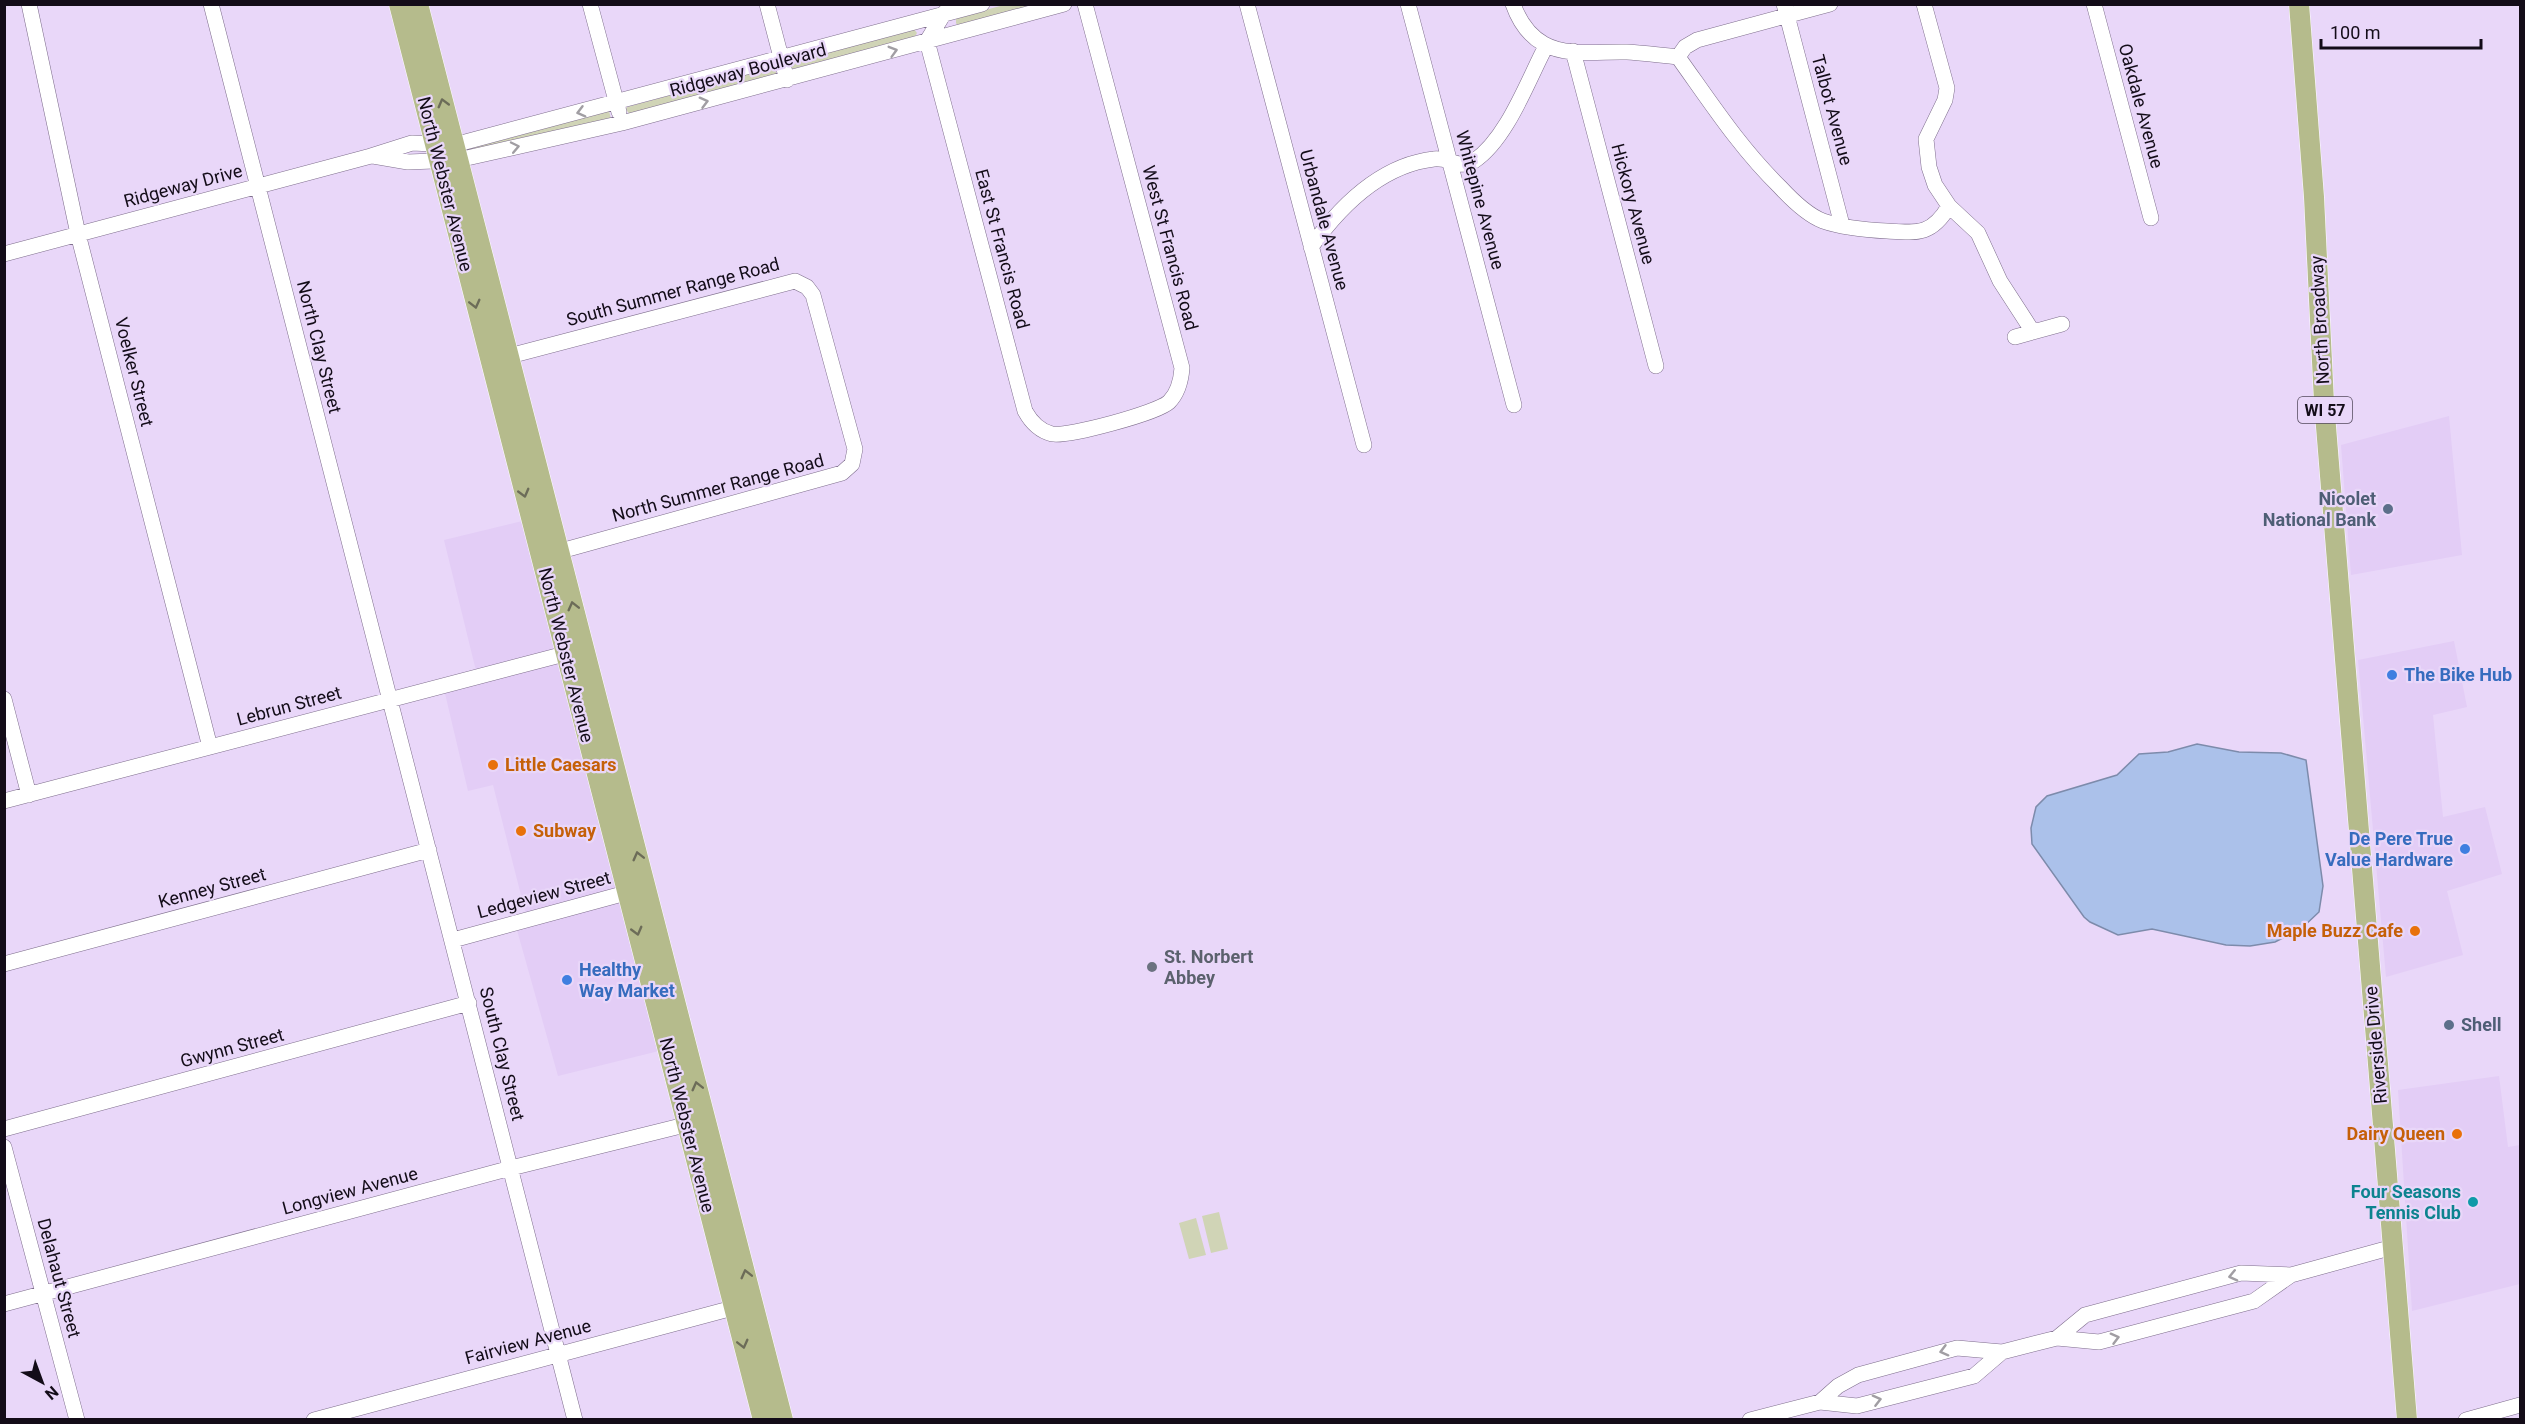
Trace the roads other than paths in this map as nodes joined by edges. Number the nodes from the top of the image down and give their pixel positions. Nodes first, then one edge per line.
1 (29, 4) edge
2 (211, 4) edge
3 (399, 4) edge
4 (418, 4) edge
5 (590, 4) edge
6 (767, 4) edge
7 (982, 4) edge
8 (1064, 4) edge
9 (1085, 4) edge
10 (1247, 4) edge
11 (1408, 4) edge
12 (1513, 4) edge
13 (1830, 4) edge
14 (1924, 4) edge
15 (2094, 4) edge
16 (2299, 4) edge
17 (944, 9) edge
18 (1785, 10) edge
19 (927, 41) junction
20 (1546, 45) junction
21 (1573, 51) junction
22 (1678, 57) junction
23 (781, 58) junction
24 (787, 80) junction
25 (616, 103) junction
26 (622, 123) junction
27 (446, 153) junction
28 (1449, 161) junction
29 (258, 186) junction
30 (1949, 206) junction
31 (2151, 218) dead end
32 (1842, 225) junction
33 (78, 234) junction
34 (1311, 247) junction
35 (4, 254) edge
36 (2062, 324) dead end
37 (2033, 332) junction
38 (2015, 337) dead end
39 (499, 358) junction
40 (1656, 366) dead end
41 (836, 378) joint
42 (1514, 405) dead end
43 (1073, 433) joint
44 (1364, 445) dead end
45 (550, 554) junction
46 (575, 652) junction
47 (4, 699) edge
48 (389, 699) junction
49 (210, 747) junction
50 (29, 795) junction
51 (4, 801) edge
52 (2358, 814) joint
53 (429, 850) junction
54 (646, 888) junction
55 (627, 893) junction
56 (453, 940) junction
57 (4, 963) edge
58 (469, 1004) junction
59 (696, 1122) junction
60 (4, 1129) edge
61 (4, 1147) edge
62 (511, 1168) junction
63 (2393, 1248) junction
64 (2291, 1275) junction
65 (42, 1294) junction
66 (4, 1304) edge
67 (744, 1306) junction
68 (2057, 1338) junction
69 (2002, 1352) junction
70 (558, 1353) junction
71 (1820, 1402) junction
72 (2520, 1405) edge
73 (76, 1419) edge
74 (314, 1419) edge
75 (575, 1419) edge
76 (763, 1419) edge
77 (783, 1419) edge
78 (1750, 1419) edge
79 (2407, 1419) edge
80 (2466, 1419) edge

1 - 33 street, Voelker Street
2 - 29 street, North Clay Street
3 - 27 main road, North Webster Avenue
27 -> 4 main road, North Webster Avenue
5 - 25 street
6 - 23 street
7 - 17 street, Ridgeway Boulevard
8 - 19 street, Ridgeway Boulevard
9 - 43 street, West St Francis Road
10 - 34 street, Urbandale Avenue
11 - 28 street, Whitepine Avenue
12 - 20 street
13 - 18 street
14 - 30 street
15 - 31 street, Oakdale Avenue
16 - 52 main road, North Broadway / WI 57
17 - 19 street
17 - 23 street, Ridgeway Boulevard
18 - 22 street
18 - 32 street, Talbot Avenue
24 -> 19 street, Ridgeway Boulevard
19 - 43 street, East St Francis Road
20 - 21 street
20 - 28 street
21 - 22 street
21 - 40 street, Hickory Avenue
22 - 32 street
23 - 24 street
23 - 25 street, Ridgeway Boulevard
26 -> 24 street, Ridgeway Boulevard
25 - 26 street
25 -> 27 street, Ridgeway Boulevard
27 -> 26 street, Ridgeway Boulevard
27 - 29 street, Ridgeway Drive
27 - 39 main road, North Webster Avenue
28 - 34 street
28 - 42 street, Whitepine Avenue
29 - 33 street, Ridgeway Drive
29 - 48 street, North Clay Street
30 - 32 street
30 - 37 street
33 - 35 street, Ridgeway Drive
33 - 49 street, Voelker Street
34 - 44 street, Urbandale Avenue
36 - 37 street
37 - 38 street
39 - 41 street, South Summer Range Road
39 - 45 main road, North Webster Avenue
41 - 45 street, North Summer Range Road
45 - 46 main road, North Webster Avenue
46 - 48 street, Lebrun Street
54 -> 46 main road, North Webster Avenue
46 - 55 main road, North Webster Avenue
47 - 50 street
48 - 49 street, Lebrun Street
48 - 53 street, South Clay Street
49 - 50 street, Lebrun Street
50 - 51 street, Lebrun Street
52 - 63 main road, Riverside Drive / WI 57
53 - 56 street, South Clay Street
53 - 57 street, Kenney Street
54 - 55 street, Ledgeview Street
59 -> 54 main road, North Webster Avenue
55 - 56 street, Ledgeview Street
55 -> 59 main road, North Webster Avenue
56 - 58 street, South Clay Street
58 - 60 street, Gwynn Street
58 - 62 street, South Clay Street
59 - 62 street, Longview Avenue
59 - 67 main road, North Webster Avenue
61 - 65 street, Delahaut Street
62 - 65 street, Longview Avenue
62 - 70 street, South Clay Street
63 - 64 street
63 - 79 main road, Riverside Drive / WI 57
68 -> 64 street
64 -> 68 street
65 - 66 street, Longview Avenue
65 - 73 street, Delahaut Street
67 - 70 street, Fairview Avenue
67 -> 76 main road, North Webster Avenue
67 - 77 main road, North Webster Avenue
68 - 69 street
69 -> 71 street
71 -> 69 street
70 - 74 street, Fairview Avenue
70 - 75 street, South Clay Street
71 - 78 street
72 - 80 street

